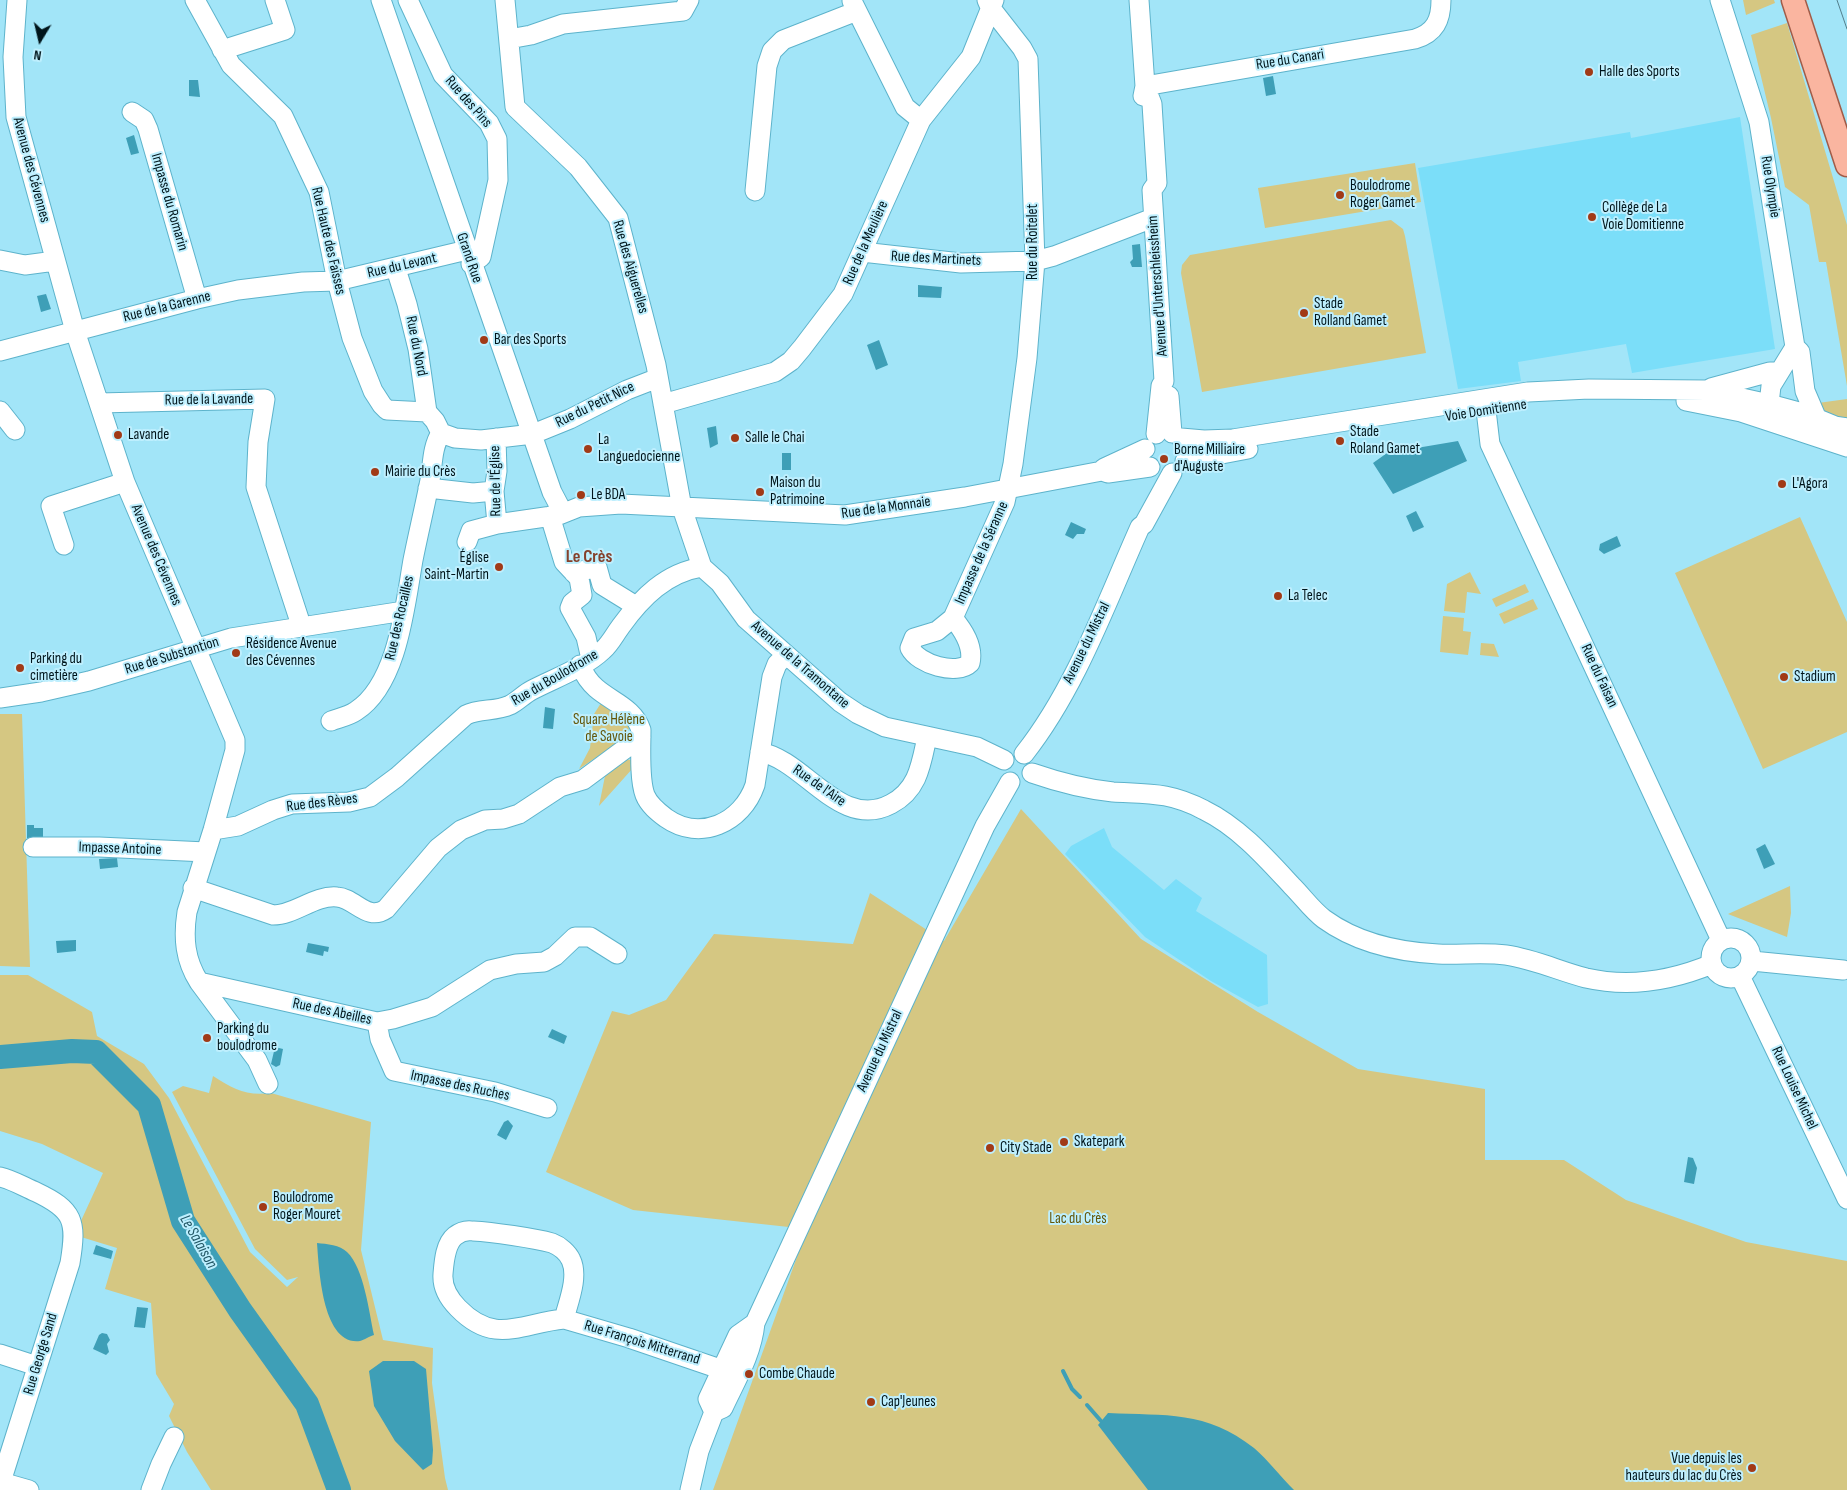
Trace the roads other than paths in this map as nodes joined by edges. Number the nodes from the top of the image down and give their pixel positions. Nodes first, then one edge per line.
1 (17, 0) edge
2 (196, 0) edge
3 (275, 0) edge
4 (381, 0) edge
5 (408, 0) edge
6 (505, 0) edge
7 (689, 0) edge
8 (1139, 0) edge
9 (1441, 0) edge
10 (1720, 0) edge
11 (1793, 0) edge
12 (990, 2) edge
13 (854, 6) edge
14 (509, 39) junction
15 (222, 50) junction
16 (7, 57) edge
17 (1145, 86) junction
18 (515, 106) junction
19 (132, 112) dead end
20 (921, 120) junction
21 (493, 130) junction
22 (1847, 165) edge
23 (755, 190) dead end
24 (1154, 218) junction
25 (862, 252) junction
26 (469, 257) junction
27 (0, 260) edge
28 (1035, 260) junction
29 (55, 261) junction
30 (396, 268) junction
31 (337, 281) junction
32 (197, 299) junction
33 (75, 331) junction
34 (1795, 347) junction
35 (0, 351) edge
36 (1778, 372) junction
37 (658, 378) junction
38 (1706, 390) junction
39 (99, 403) junction
40 (663, 404) junction
41 (1770, 404) junction
42 (1486, 410) junction
43 (0, 412) edge
44 (1816, 419) junction
45 (434, 422) junction
46 (1786, 428) junction
47 (1847, 428) edge
48 (15, 430) dead end
49 (533, 434) junction
50 (496, 438) junction
51 (1164, 439) junction
52 (1847, 447) edge
53 (1178, 467) junction
54 (1151, 468) junction
55 (1102, 471) junction
56 (125, 482) junction
57 (428, 488) junction
58 (1010, 488) junction
59 (494, 491) junction
60 (682, 508) junction
61 (557, 515) junction
62 (497, 524) junction
63 (1140, 528) junction
64 (467, 542) dead end
65 (64, 545) dead end
66 (702, 567) junction
67 (574, 573) junction
68 (636, 606) junction
69 (404, 612) junction
70 (953, 618) dead end
71 (301, 626) junction
72 (196, 649) junction
73 (786, 654) junction
74 (586, 662) junction
75 (0, 698) edge
76 (466, 715) joint
77 (331, 721) dead end
78 (927, 737) junction
79 (641, 738) junction
80 (760, 752) junction
81 (1024, 754) junction
82 (1004, 760) junction
83 (1032, 773) junction
84 (1010, 782) junction
85 (213, 830) junction
86 (33, 847) dead end
87 (206, 852) junction
88 (193, 888) junction
89 (1722, 940) junction
90 (617, 954) dead end
91 (1752, 961) junction
92 (1712, 964) junction
93 (1843, 970) dead end
94 (1740, 976) junction
95 (199, 982) junction
96 (376, 1022) junction
97 (268, 1084) dead end
98 (547, 1108) dead end
99 (0, 1177) edge
100 (1847, 1199) edge
101 (564, 1319) junction
102 (754, 1323) junction
103 (0, 1354) edge
104 (37, 1366) junction
105 (720, 1369) junction
106 (714, 1412) junction
107 (174, 1437) dead end
108 (0, 1484) edge
109 (28, 1490) edge
110 (151, 1490) edge
111 (690, 1490) edge

1 - 16 street, Avenue des Cévennes
2 - 15 street, Rue Haute des Faïsses
3 - 15 street
4 - 26 street, Grand Rue
5 - 21 street, Rue des Pins
6 - 14 street
7 - 14 street
8 - 17 street, Avenue d'Unterschleissheim
9 - 17 street, Rue du Canari
10 - 34 street, Rue Olympie
11 - 22 main road
12 - 20 street, Rue de la Meulière
12 - 28 street, Rue du Roitelet
13 - 20 street
13 - 23 street
14 - 18 street
15 - 31 street, Rue Haute des Faïsses
16 - 29 street, Avenue des Cévennes
17 - 24 street, Avenue d'Unterschleissheim
18 - 21 street
18 - 37 street, Rue des Aiguerelles
19 - 32 street, Impasse du Romarin
20 - 25 street, Rue de la Meulière
21 - 26 street, Rue des Pins
24 - 28 street, Rue des Martinets
24 - 51 street, Avenue d'Unterschleissheim
25 - 28 street, Rue des Martinets
25 - 40 street, Rue de la Meulière
26 - 30 street, Rue du Levant
26 - 49 street, Grand Rue
27 - 29 street
28 - 58 street, Rue du Roitelet
29 - 33 street, Avenue des Cévennes
30 - 31 street, Rue du Levant
30 - 45 street, Rue du Nord
31 - 32 street, Rue de la Garenne
31 - 45 street, Rue Haute des Faïsses
32 - 33 street, Rue de la Garenne
33 - 35 street, Rue de la Garenne
33 - 39 street, Avenue des Cévennes
34 - 36 street
34 - 44 street, Rue Olympie
36 - 38 street
36 - 41 street
37 - 40 street, Rue des Aiguerelles
37 - 49 street, Rue du Petit Nice
38 - 41 street, Voie Domitienne
38 - 51 street, Voie Domitienne
39 - 56 street, Avenue des Cévennes
39 - 71 street, Rue de la Lavande
40 - 60 street, Rue des Aiguerelles
41 - 44 street, Voie Domitienne
41 - 46 street
42 - 46 street, Voie Domitienne
42 - 53 street, Voie Domitienne
42 - 89 street, Rue du Faisan
43 - 48 street
44 - 47 street, Voie Domitienne
45 - 50 street, Rue Haute des Faïsses
45 - 57 street, Rue des Rocailles
46 - 52 street, Voie Domitienne
49 - 50 street, Rue du Petit Nice
49 - 61 street, Grand Rue
50 - 59 street, Rue de l'Église
51 - 53 street
51 - 54 street
51 - 55 street, Rue de la Monnaie
53 - 54 street, Rue de la Monnaie
53 - 63 street, Avenue du Mistral
54 - 55 street, Rue de la Monnaie
54 - 63 street, Avenue du Mistral
55 - 58 street, Rue de la Monnaie
56 - 65 street
56 - 72 street, Avenue des Cévennes
57 - 59 street
57 - 69 street, Rue des Rocailles
58 - 60 street, Rue de la Monnaie
58 - 70 street, Impasse de la Séranne
59 - 62 street, Rue de l'Église
60 - 61 street, Rue de la Monnaie
60 - 66 street, Rue des Aiguerelles
61 - 62 street, Rue de la Monnaie
61 - 67 street, Grand Rue
62 - 64 street, Rue de la Monnaie
63 - 81 street, Avenue du Mistral
66 - 68 street, Rue du Boulodrome
66 - 73 street, Avenue de la Tramontane
67 - 68 street
67 - 74 street, Grand Rue
68 - 74 street, Rue du Boulodrome
69 - 71 street, Rue de Substantion
69 - 77 street, Rue des Rocailles
71 - 72 street, Rue de Substantion
72 - 75 street, Rue de Substantion
72 - 85 street, Avenue des Cévennes
73 - 78 street, Avenue de la Tramontane
73 - 80 street
74 - 76 street, Rue du Boulodrome
74 - 79 street
76 - 85 street, Rue des Rèves
78 - 80 street, Rue de l'Aire
78 - 82 street, Avenue de la Tramontane
79 - 80 street
79 - 88 street
81 - 82 street
81 - 83 street
82 - 84 street
83 - 84 street
83 - 92 street
84 - 102 street, Avenue du Mistral
85 - 87 street, Avenue des Cévennes
86 - 87 street, Impasse Antoine
87 - 88 street, Avenue des Cévennes
88 - 95 street, Avenue des Cévennes
89 - 91 street
89 - 92 street
90 - 96 street, Rue des Abeilles
91 - 93 street
91 - 94 street
92 - 94 street
94 - 100 street, Rue Louise Michel
95 - 96 street, Rue des Abeilles
95 - 97 street, Avenue des Cévennes
96 - 98 street, Impasse des Ruches
99 - 104 street, Rue George Sand
101 - 101 street, Rue François Mitterrand
101 - 105 street, Rue François Mitterrand
102 - 105 street, Avenue du Mistral
102 - 106 street, Avenue du Mistral
103 - 104 street
104 - 108 street, Rue George Sand
105 - 106 street, Avenue du Mistral
106 - 111 street, Avenue du Mistral
107 - 110 street
108 - 109 street

